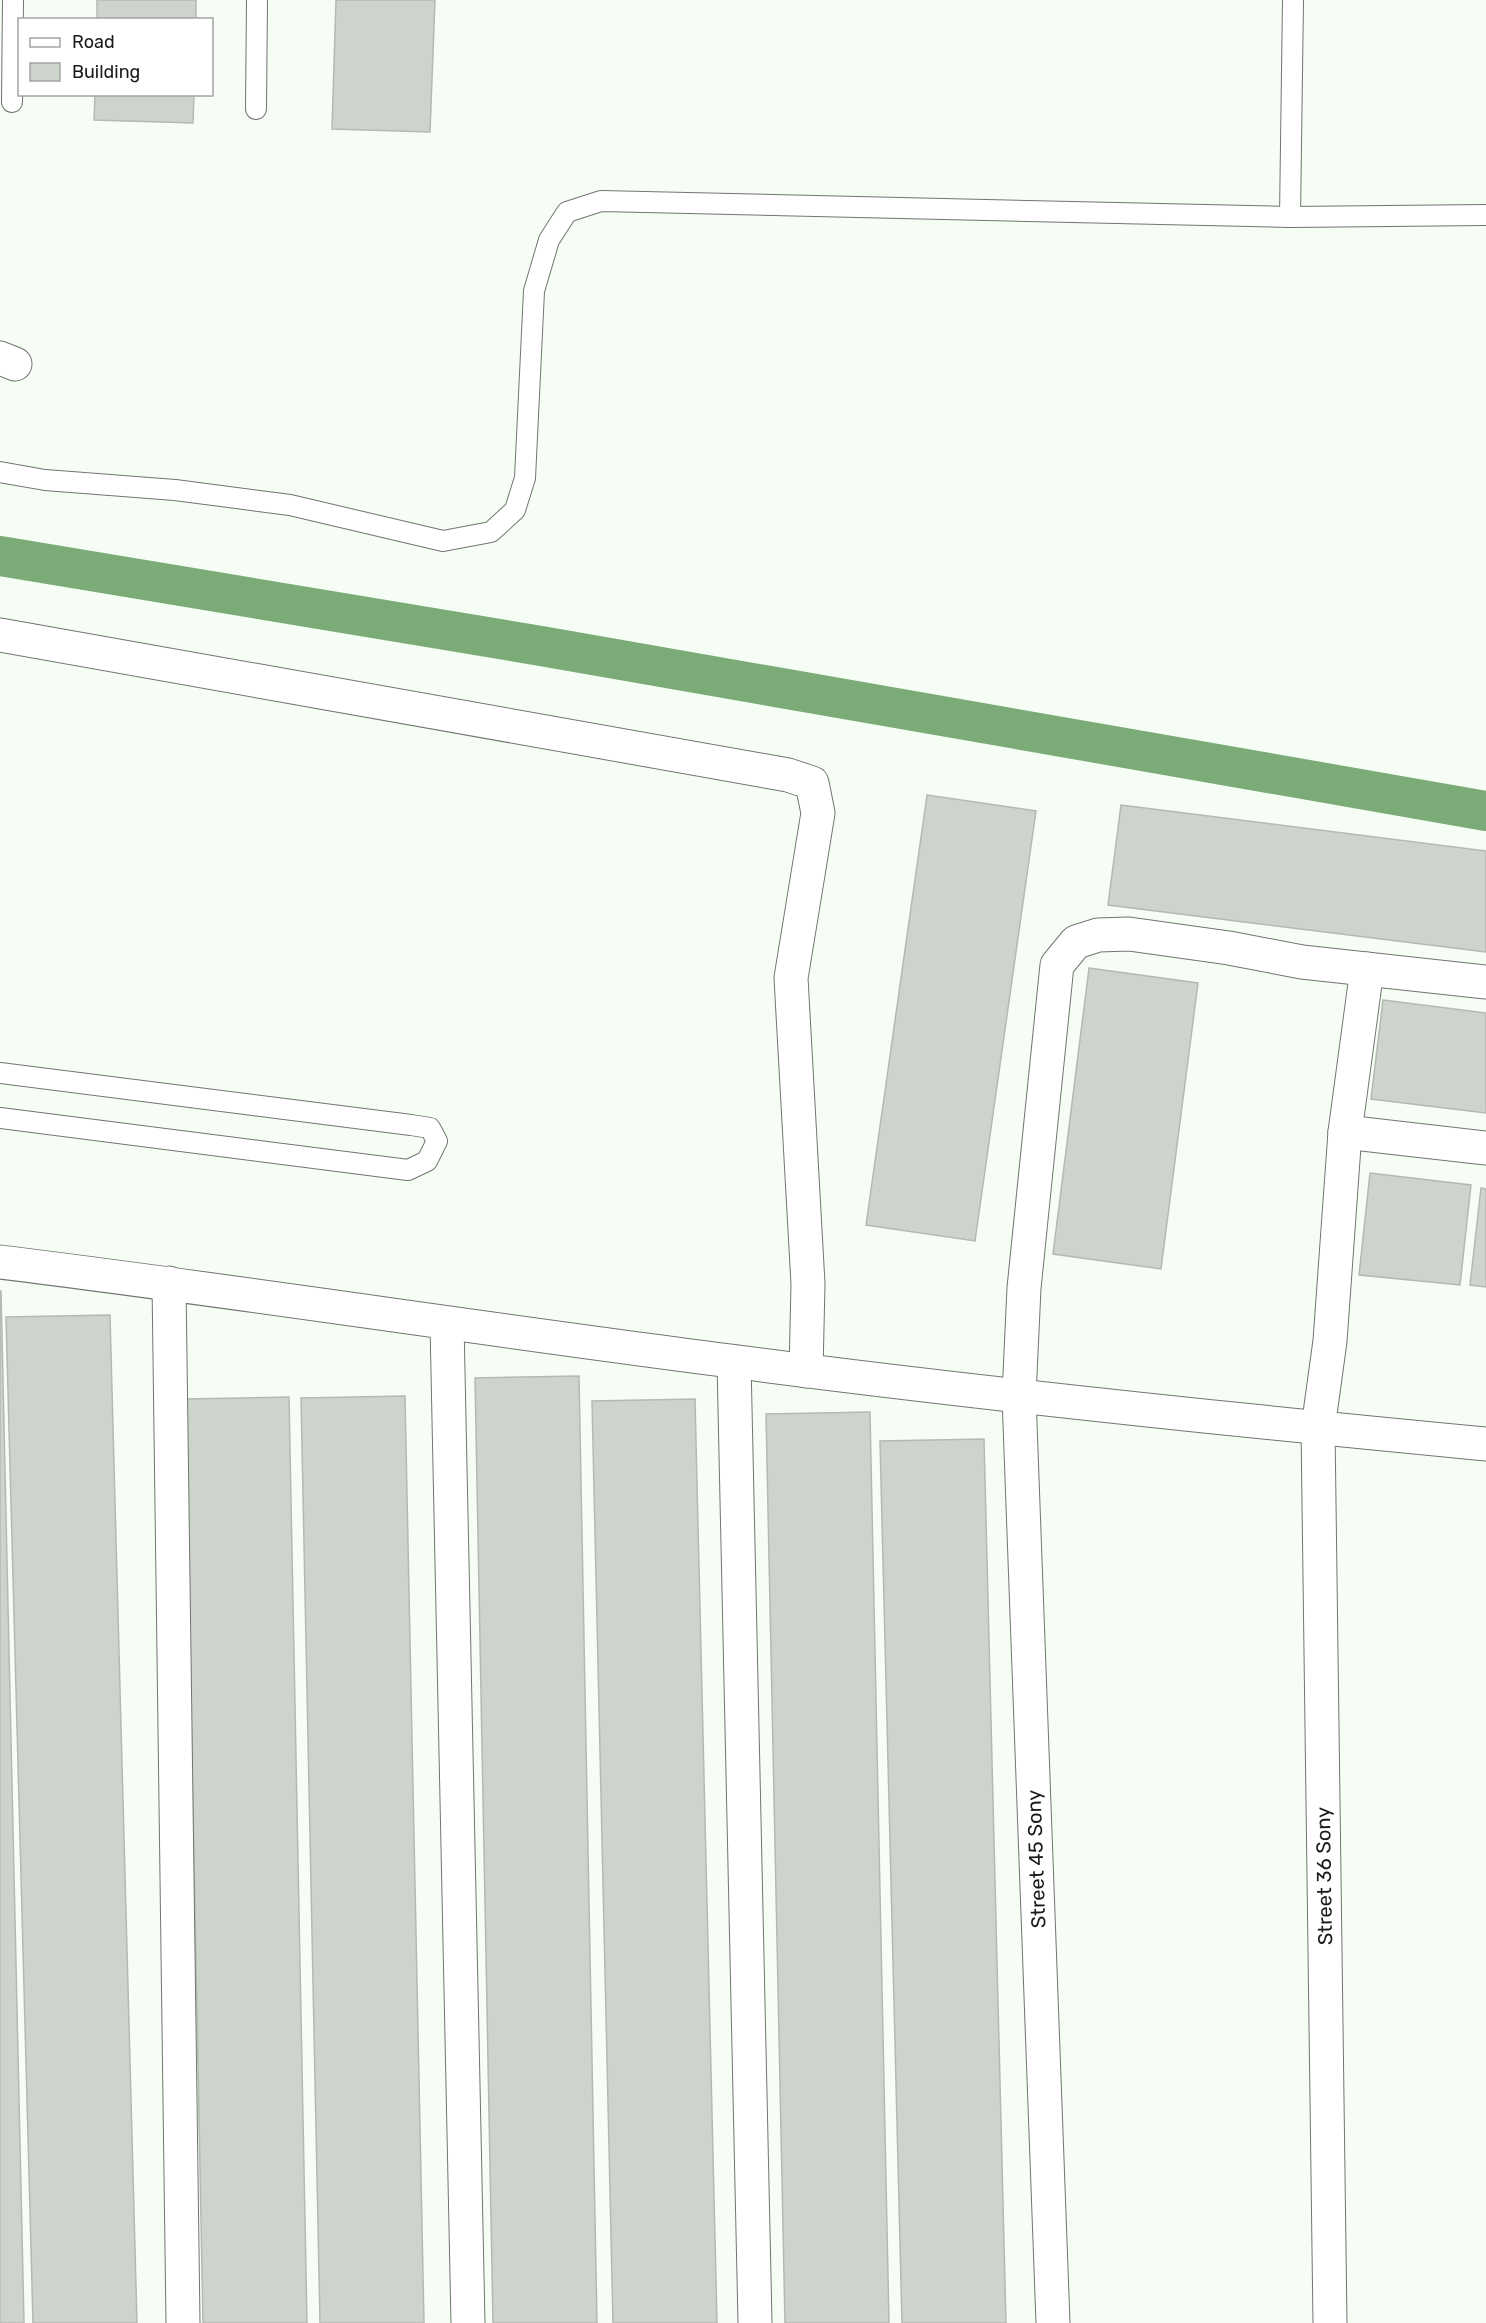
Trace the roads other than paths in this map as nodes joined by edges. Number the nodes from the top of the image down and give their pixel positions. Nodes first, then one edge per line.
1 (13, 0) edge
2 (257, 0) edge
3 (1293, 0) edge
4 (12, 102) dead end
5 (256, 110) dead end
6 (1486, 215) edge
7 (1290, 217) junction
8 (0, 472) edge
9 (0, 635) edge
10 (1367, 969) junction
11 (1486, 982) edge
12 (0, 1073) edge
13 (0, 1118) edge
14 (1345, 1132) junction
15 (1486, 1148) edge
16 (0, 1262) edge
17 (169, 1282) junction
18 (447, 1324) junction
19 (734, 1362) junction
20 (806, 1371) junction
21 (1019, 1396) junction
22 (1318, 1428) junction
23 (1486, 1444) edge
24 (183, 2323) edge
25 (468, 2323) edge
26 (755, 2323) edge
27 (1053, 2323) edge
28 (1330, 2323) edge

1 - 4 lane
2 - 5 lane
3 - 7 lane
6 - 7 lane
7 - 8 lane
9 - 20 street
10 - 11 street, Street 45 Sony
10 - 14 street, Street 36 Sony
10 - 21 street, Street 45 Sony
12 - 13 lane
14 - 15 street
14 - 22 street, Street 36 Sony
16 - 17 street
17 - 18 street
17 - 24 street
18 - 19 street
18 - 25 street
19 - 20 street
19 - 26 street
20 - 21 street
21 - 22 street
21 - 27 street, Street 45 Sony
22 - 23 street
22 - 28 street, Street 36 Sony

